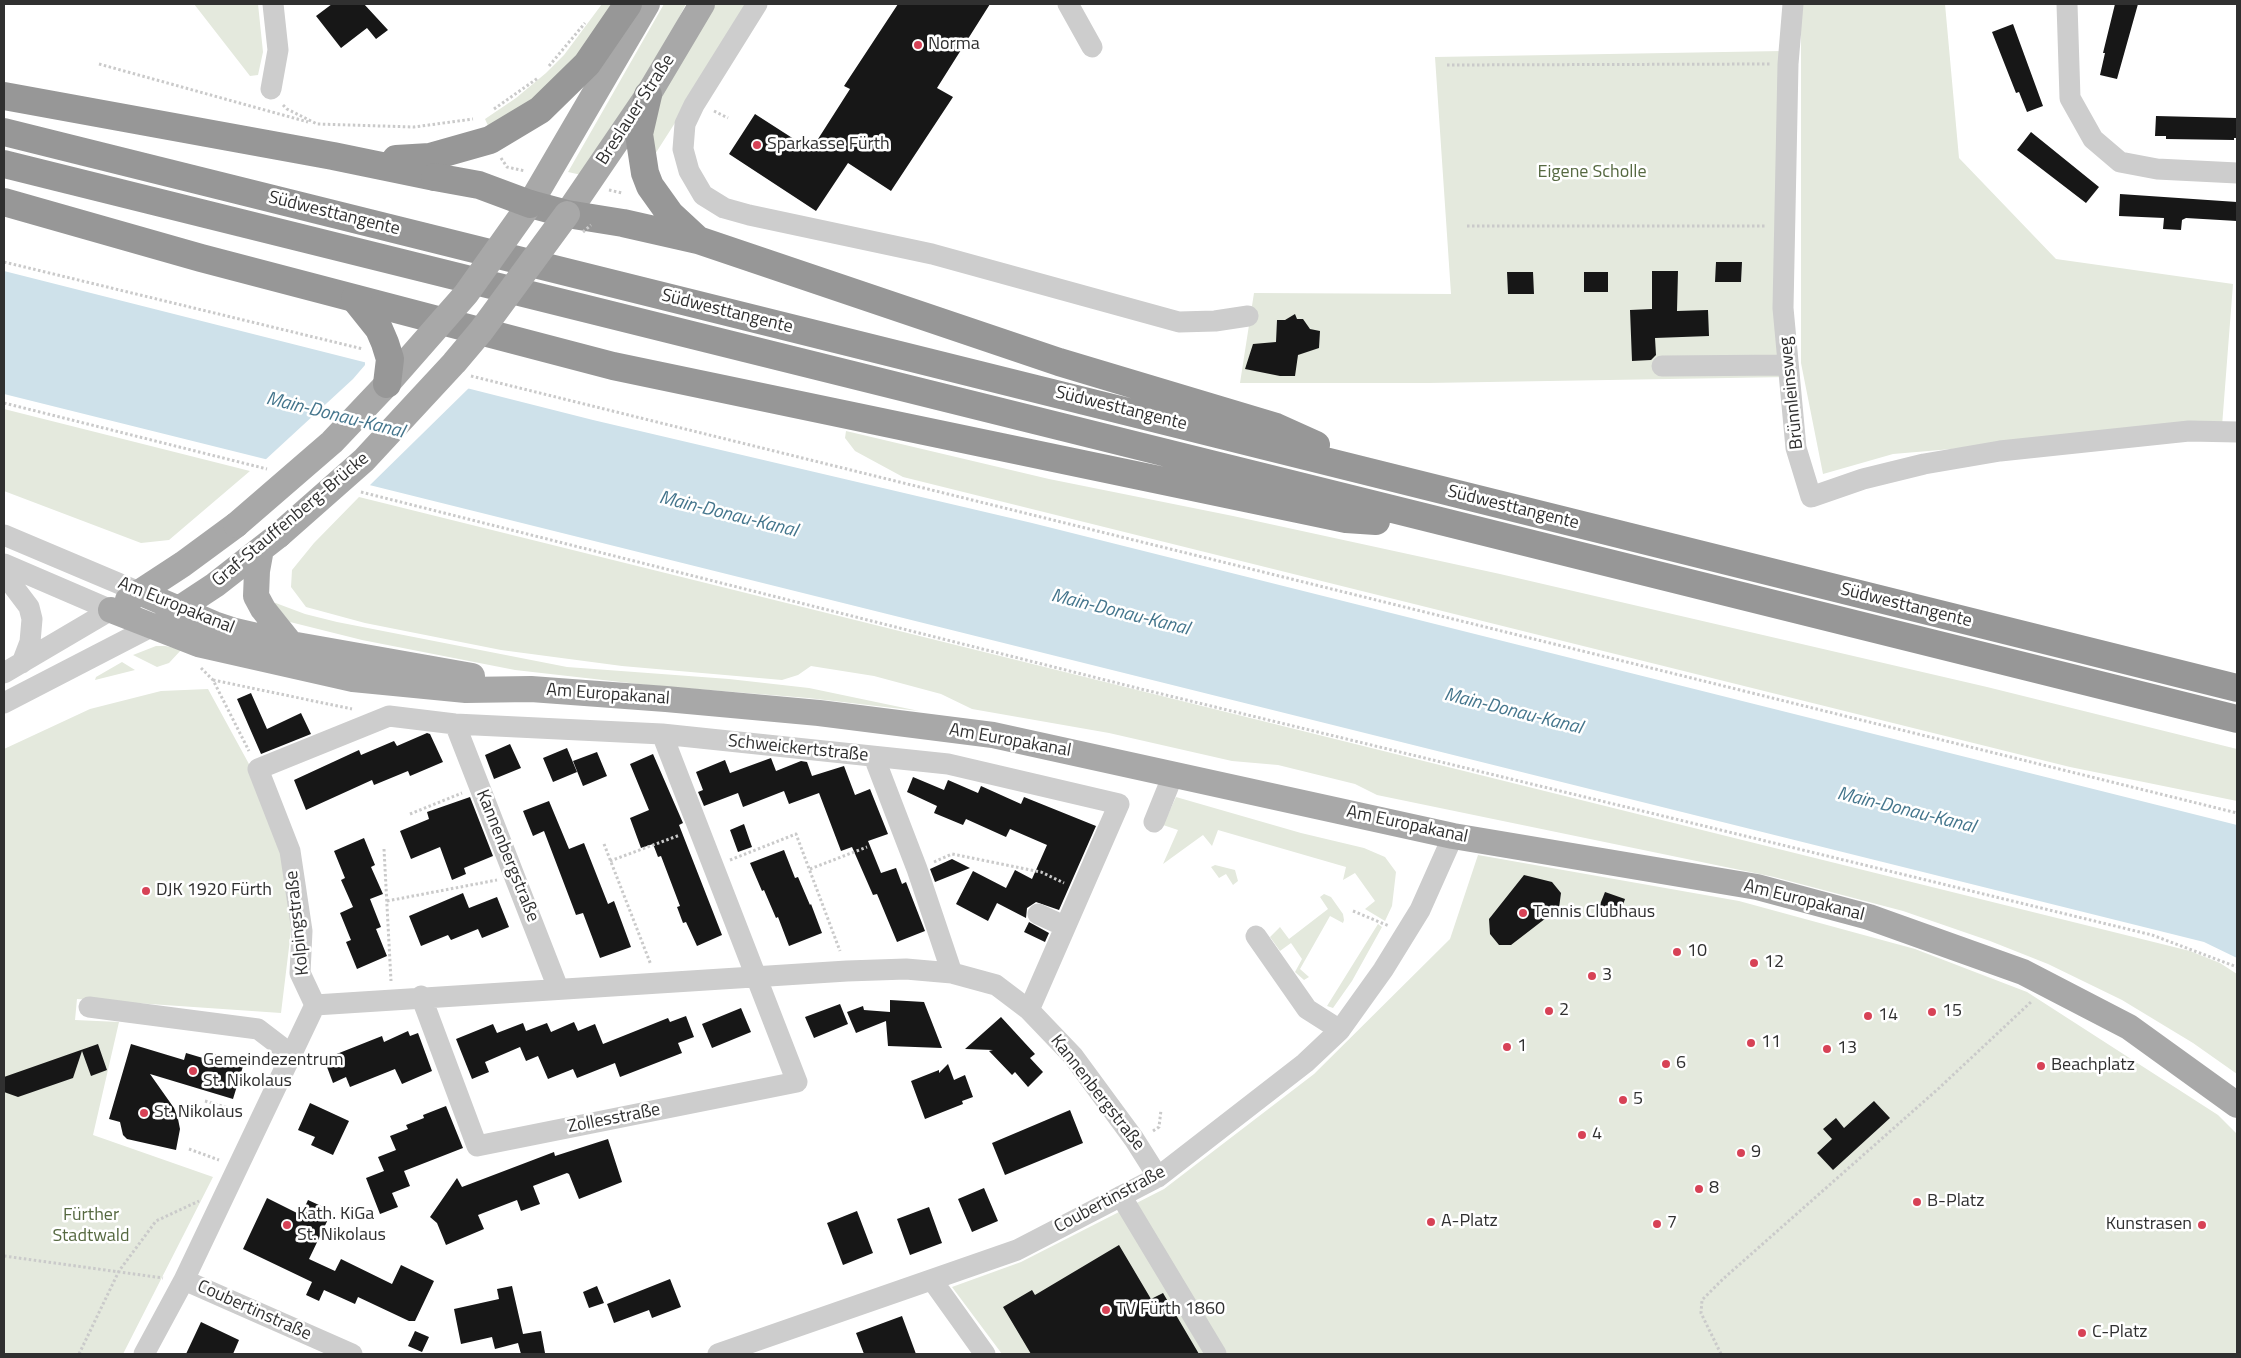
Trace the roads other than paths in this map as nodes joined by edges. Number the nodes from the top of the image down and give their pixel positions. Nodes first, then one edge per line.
1 (273, 4) edge
2 (628, 4) edge
3 (647, 4) edge
4 (702, 4) edge
5 (757, 4) edge
6 (1068, 4) edge
7 (1793, 4) edge
8 (2067, 4) edge
9 (1092, 47) dead end
10 (271, 89) road end
11 (648, 95) junction
12 (4, 96) edge
13 (4, 132) edge
14 (360, 160) junction
15 (4, 164) edge
16 (2237, 173) edge
17 (534, 200) junction
18 (4, 202) edge
19 (567, 214) junction
20 (698, 240) junction
21 (355, 299) junction
22 (1248, 316) dead end
23 (443, 321) junction
24 (481, 331) junction
25 (1788, 365) junction
26 (1662, 366) dead end
27 (387, 384) junction
28 (2237, 432) edge
29 (1382, 474) junction
30 (1460, 528) junction
31 (4, 535) edge
32 (270, 542) junction
33 (4, 564) edge
34 (4, 574) edge
35 (139, 592) junction
36 (178, 609) junction
37 (111, 610) junction
38 (151, 627) junction
39 (291, 644) junction
40 (22, 662) junction
41 (4, 673) edge
42 (2237, 688) edge
43 (531, 690) junction
44 (4, 702) edge
45 (2237, 719) edge
46 (455, 724) junction
47 (662, 734) junction
48 (874, 756) junction
49 (258, 769) joint
50 (1173, 774) junction
51 (1154, 822) dead end
52 (1453, 836) junction
53 (1038, 914) dead end
54 (1064, 926) junction
55 (1256, 936) dead end
56 (952, 973) junction
57 (756, 977) junction
58 (558, 988) junction
59 (421, 996) junction
60 (315, 1005) junction
61 (89, 1007) dead end
62 (1029, 1010) junction
63 (1340, 1030) junction
64 (292, 1055) junction
65 (2237, 1105) edge
66 (1158, 1177) junction
67 (1121, 1196) junction
68 (184, 1280) junction
69 (932, 1280) junction
70 (144, 1354) edge
71 (352, 1354) edge
72 (718, 1354) edge
73 (985, 1354) edge
74 (1216, 1354) edge

1 - 10 street
2 - 14 highway
3 - 17 main road
4 - 11 main road, Breslauer Straße
5 - 22 street
6 - 9 street
7 - 25 street, Brünnleinsweg
8 - 16 street
11 - 19 main road, Breslauer Straße
11 - 20 highway
12 - 14 highway
13 - 29 highway, Südwesttangente
14 - 17 highway, bridge
15 - 30 highway, Südwesttangente
17 - 19 highway
17 - 23 main road, Graf-Stauffenberg-Brücke, bridge
18 - 21 highway
19 - 20 highway
19 - 24 main road, Graf-Stauffenberg-Brücke, bridge
20 - 29 highway
21 - 23 highway
21 - 27 highway, bridge
23 - 24 highway
23 - 27 main road, Graf-Stauffenberg-Brücke, bridge
24 - 30 highway
24 - 32 main road, Graf-Stauffenberg-Brücke, bridge
25 - 26 street
25 - 28 street, Brünnleinsweg
27 - 35 main road, Graf-Stauffenberg-Brücke, bridge
29 - 42 highway, Südwesttangente
30 - 45 highway, Südwesttangente
31 - 35 street, Am Europakanal
32 - 36 main road, Graf-Stauffenberg-Brücke
32 - 39 main road
33 - 37 street, Am Europakanal
34 - 40 street
35 - 36 main road, Am Europakanal
35 - 37 main road, Graf-Stauffenberg-Brücke
36 - 38 main road, Graf-Stauffenberg-Brücke
36 - 39 main road, Am Europakanal
37 - 38 main road, Am Europakanal
37 - 40 street
38 - 43 main road, Am Europakanal
38 - 44 street
39 - 43 main road, Am Europakanal
40 - 41 street
43 - 50 main road, Am Europakanal
46 - 47 street, Schweickertstraße
46 - 49 street, Schweickertstraße
46 - 58 street, Kannenbergstraße
47 - 48 street, Schweickertstraße
47 - 57 street
48 - 54 street, Schweickertstraße
48 - 56 street
49 - 60 street, Kolpingstraße
50 - 51 street
50 - 52 main road, Am Europakanal
52 - 63 street, Coubertinstraße
52 - 65 main road, Am Europakanal
53 - 54 street
54 - 62 street, Schweickertstraße
55 - 63 street
56 - 57 street, Kannenbergstraße
56 - 62 street, Kannenbergstraße
57 - 58 street, Kannenbergstraße
57 - 59 street, Zollesstraße
58 - 59 street, Kannenbergstraße
59 - 60 street, Kannenbergstraße
60 - 64 street
61 - 64 street
62 - 66 street, Kannenbergstraße
63 - 66 street, Coubertinstraße
64 - 68 street
66 - 67 street, Coubertinstraße
67 - 69 street, Coubertinstraße
67 - 74 street
68 - 70 street
68 - 71 street, Coubertinstraße
69 - 72 street, Coubertinstraße
69 - 73 street

